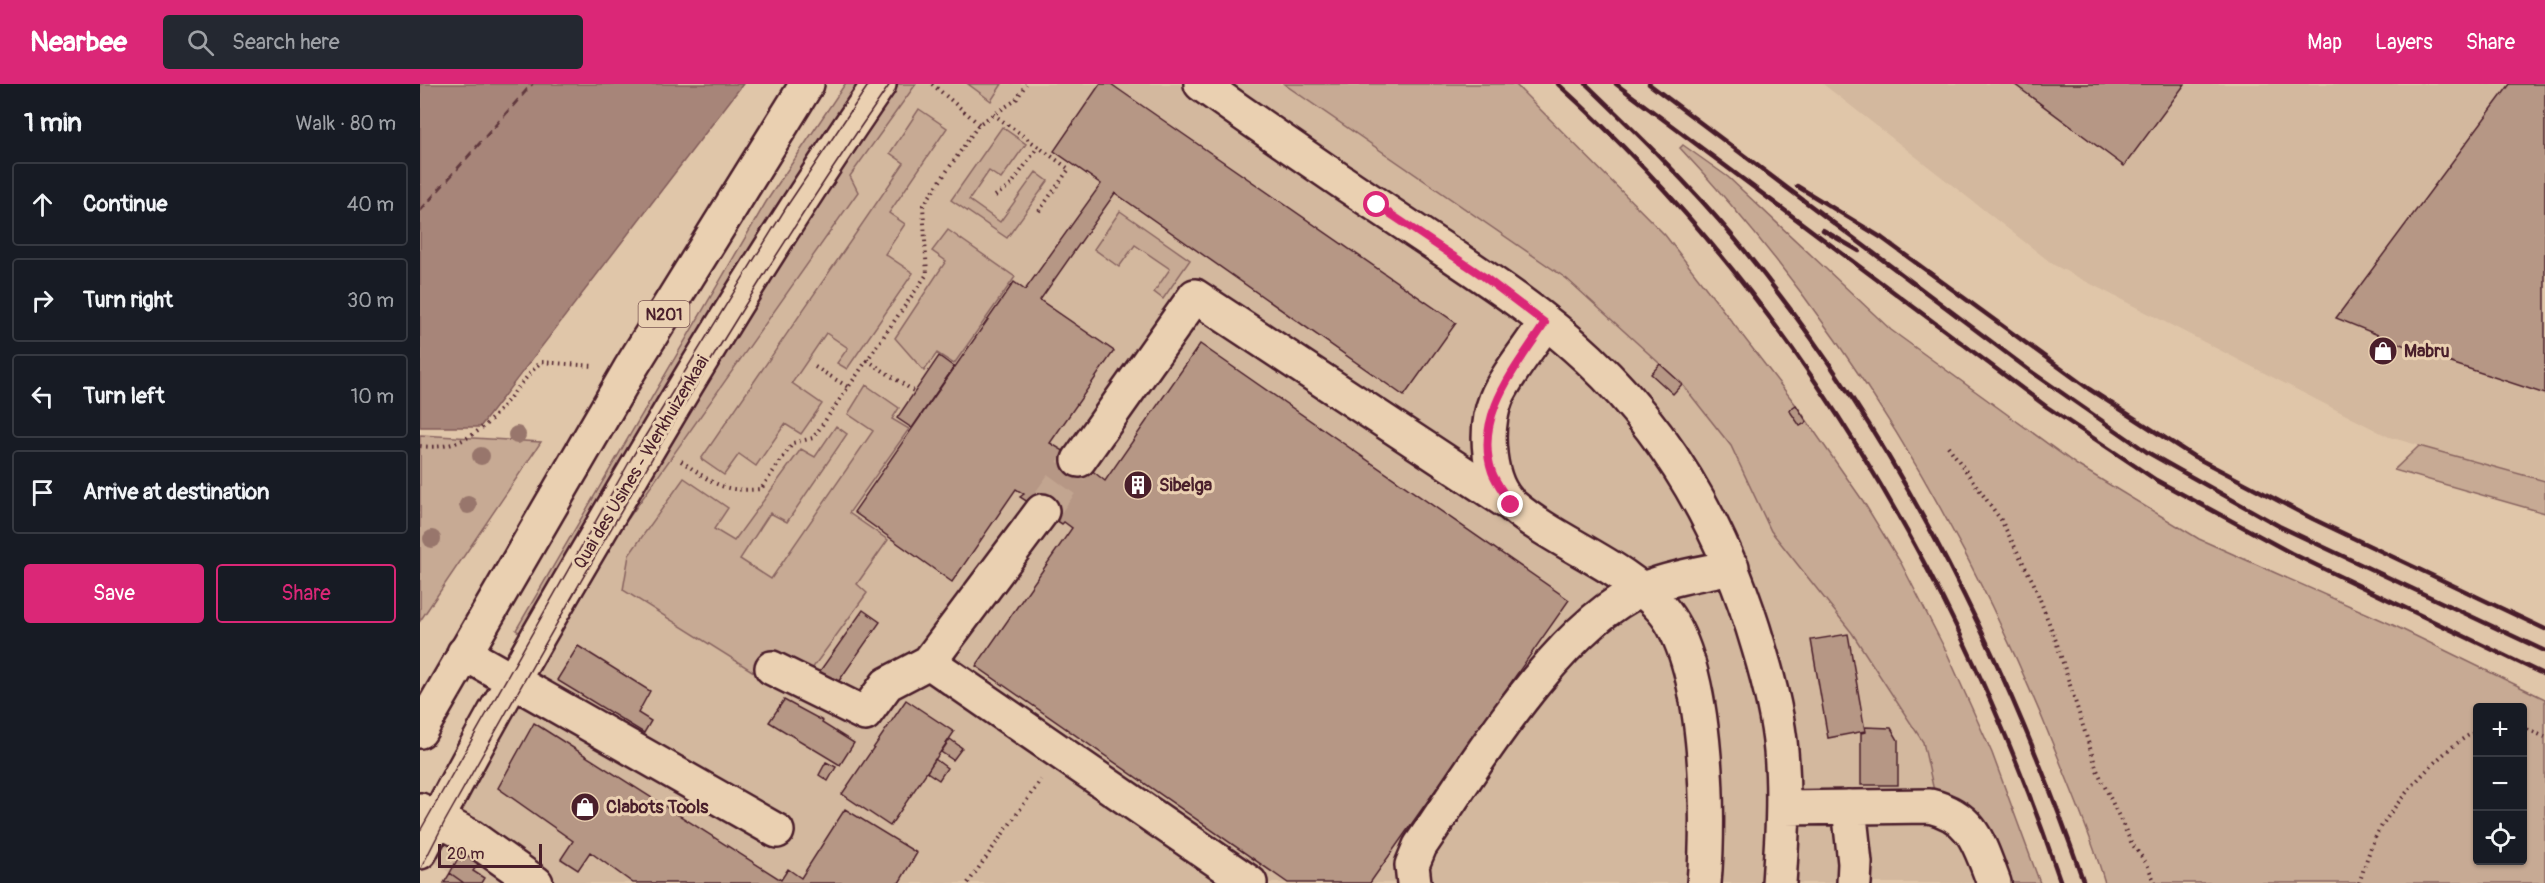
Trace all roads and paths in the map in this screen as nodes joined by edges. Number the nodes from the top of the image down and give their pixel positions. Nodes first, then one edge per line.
1 (807, 84) edge
2 (879, 84) edge
3 (932, 84) edge
4 (1026, 84) edge
5 (1201, 84) edge
6 (1229, 84) edge
7 (993, 114) junction
8 (980, 124) junction
9 (1263, 128) junction
10 (1038, 147) junction
11 (995, 196) dead end
12 (1037, 214) dead end
13 (1545, 323) junction
14 (867, 360) junction
15 (815, 367) dead end
16 (630, 369) junction
17 (848, 387) junction
18 (915, 392) dead end
19 (420, 446) edge
20 (1948, 446) dead end
21 (680, 460) dead end
22 (1079, 460) tunnel mouth
23 (1511, 505) junction
24 (1042, 511) tunnel mouth
25 (1732, 567) junction
26 (1641, 590) junction
27 (464, 653) junction
28 (929, 662) junction
29 (772, 668) dead end
30 (514, 681) junction
31 (2527, 729) edge
32 (420, 731) edge
33 (2473, 733) edge
34 (2545, 737) edge
35 (1061, 753) junction
36 (1849, 807) junction
37 (1784, 808) junction
38 (428, 814) edge
39 (777, 831) dead end
40 (420, 852) edge
41 (536, 883) edge
42 (968, 883) edge
43 (1250, 883) edge
44 (1414, 883) edge
45 (1704, 883) edge
46 (1779, 883) edge
47 (1854, 883) edge
48 (1994, 883) edge
49 (2155, 883) edge
50 (2359, 883) edge

1 - 16 street, N201
2 - 30 street, Quai des Usines - Werkhuizenkaai
3 - 8 path
4 - 7 path
5 - 9 street
6 - 9 street
7 - 8 path
7 - 10 path
8 - 14 path
9 - 13 street
10 - 11 path
10 - 12 path
13 - 23 street
13 - 25 street
14 - 17 path
14 - 18 path
15 - 17 path
16 - 19 path
16 - 27 street, N201
17 - 21 path
20 - 49 path
22 - 23 street
23 - 26 street
24 - 28 street
25 - 26 street
25 - 37 street
26 - 44 street
26 - 45 street
27 - 30 street
27 - 32 street, N201
28 - 29 street
28 - 35 street
30 - 38 street, Quai des Usines - Werkhuizenkaai
30 - 39 street
31 - 34 path
33 - 50 path
35 - 42 path
35 - 43 street
36 - 37 street
36 - 47 street
36 - 48 street
37 - 46 street
38 - 40 street, Quai des Usines - Werkhuizenkaai
38 - 41 street

